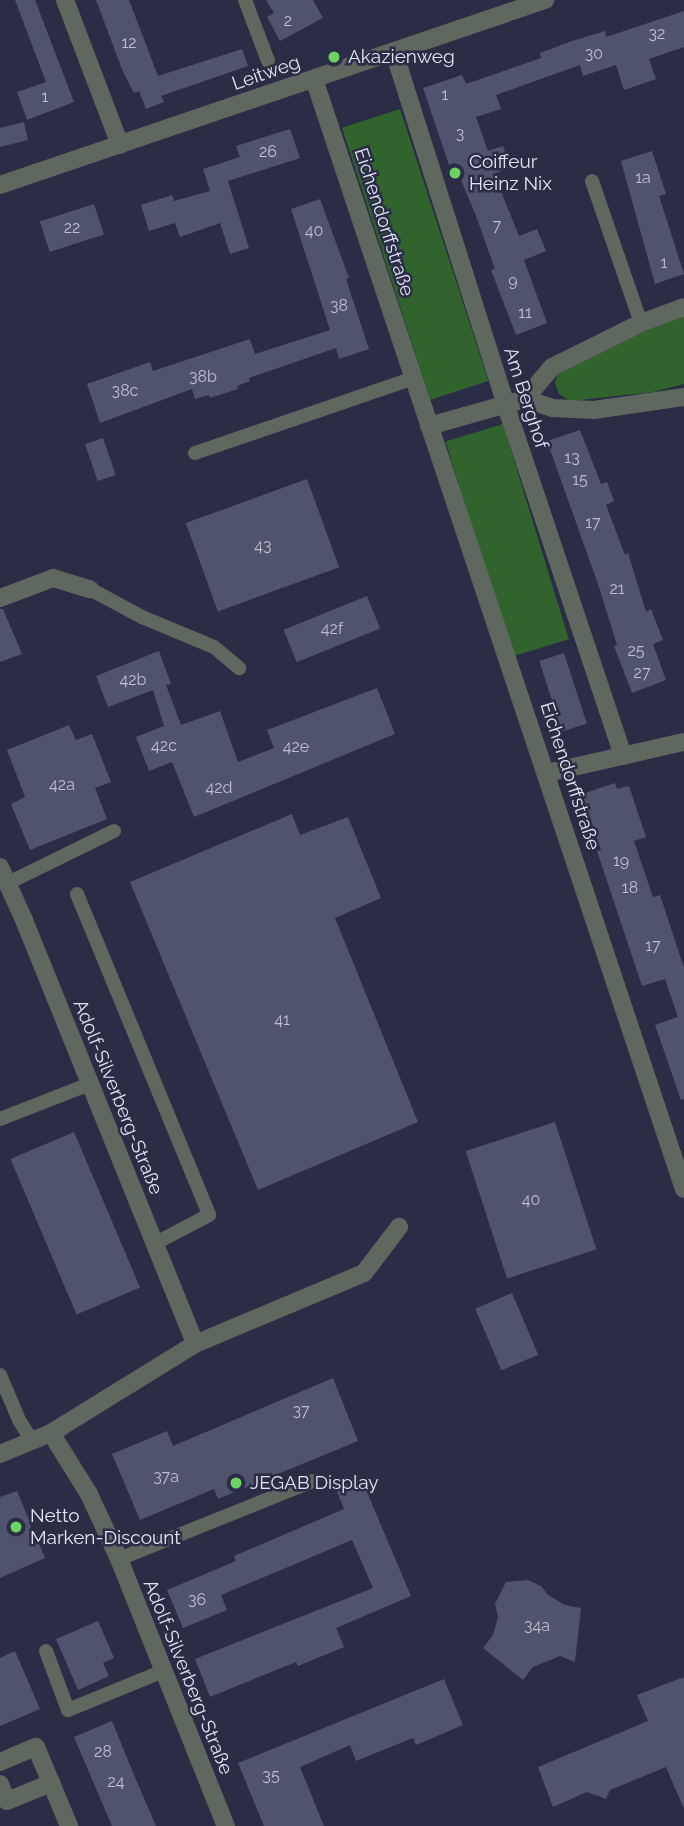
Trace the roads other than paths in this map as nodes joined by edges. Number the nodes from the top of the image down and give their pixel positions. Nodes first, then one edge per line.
1 (65, 0) edge
2 (244, 0) edge
3 (545, 0) edge
4 (394, 52) junction
5 (268, 61) dead end
6 (314, 79) junction
7 (120, 145) junction
8 (592, 181) dead end
9 (0, 185) edge
10 (684, 307) edge
11 (641, 323) junction
12 (414, 378) junction
13 (684, 397) edge
14 (526, 399) junction
15 (506, 406) junction
16 (429, 426) junction
17 (195, 453) dead end
18 (90, 589) joint
19 (0, 598) edge
20 (239, 668) dead end
21 (684, 743) edge
22 (623, 756) junction
23 (547, 773) junction
24 (114, 831) dead end
25 (4, 875) edge
26 (77, 894) dead end
27 (90, 1084) junction
28 (0, 1119) edge
29 (684, 1189) edge
30 (400, 1227) dead end
31 (154, 1244) junction
32 (195, 1344) junction
33 (0, 1376) edge
34 (51, 1433) junction
35 (32, 1441) junction
36 (0, 1454) edge
37 (313, 1481) dead end
38 (119, 1559) junction
39 (46, 1651) dead end
40 (163, 1671) junction
41 (0, 1762) edge
42 (51, 1783) junction
43 (0, 1784) edge
44 (69, 1826) edge
45 (226, 1826) edge

1 - 7 street
2 - 5 lane
3 - 4 street, Leitweg
4 - 6 street, Leitweg
4 - 15 street, Am Berghof
6 - 7 street, Leitweg
6 - 12 street, Eichendorffstraße
7 - 9 street, Leitweg
8 - 11 lane
10 - 11 street
11 - 14 street
12 - 16 street, Eichendorffstraße
12 - 17 lane
13 - 14 street
14 - 15 street
15 - 16 street
15 - 22 street, Am Berghof
16 - 23 street, Eichendorffstraße
18 - 19 street
18 - 20 lane
21 - 22 street
22 - 23 street
23 - 29 street, Eichendorffstraße
24 - 25 lane
25 - 27 street, Adolf-Silverberg-Straße
26 - 31 lane
27 - 28 lane
27 - 31 street, Adolf-Silverberg-Straße
30 - 32 street
31 - 32 street, Adolf-Silverberg-Straße
32 - 34 street
33 - 35 lane
34 - 35 street
34 - 38 street, Adolf-Silverberg-Straße
35 - 36 street
37 - 38 lane
38 - 40 street, Adolf-Silverberg-Straße
39 - 40 lane
40 - 45 street, Adolf-Silverberg-Straße
41 - 42 street
42 - 43 street
42 - 44 street

